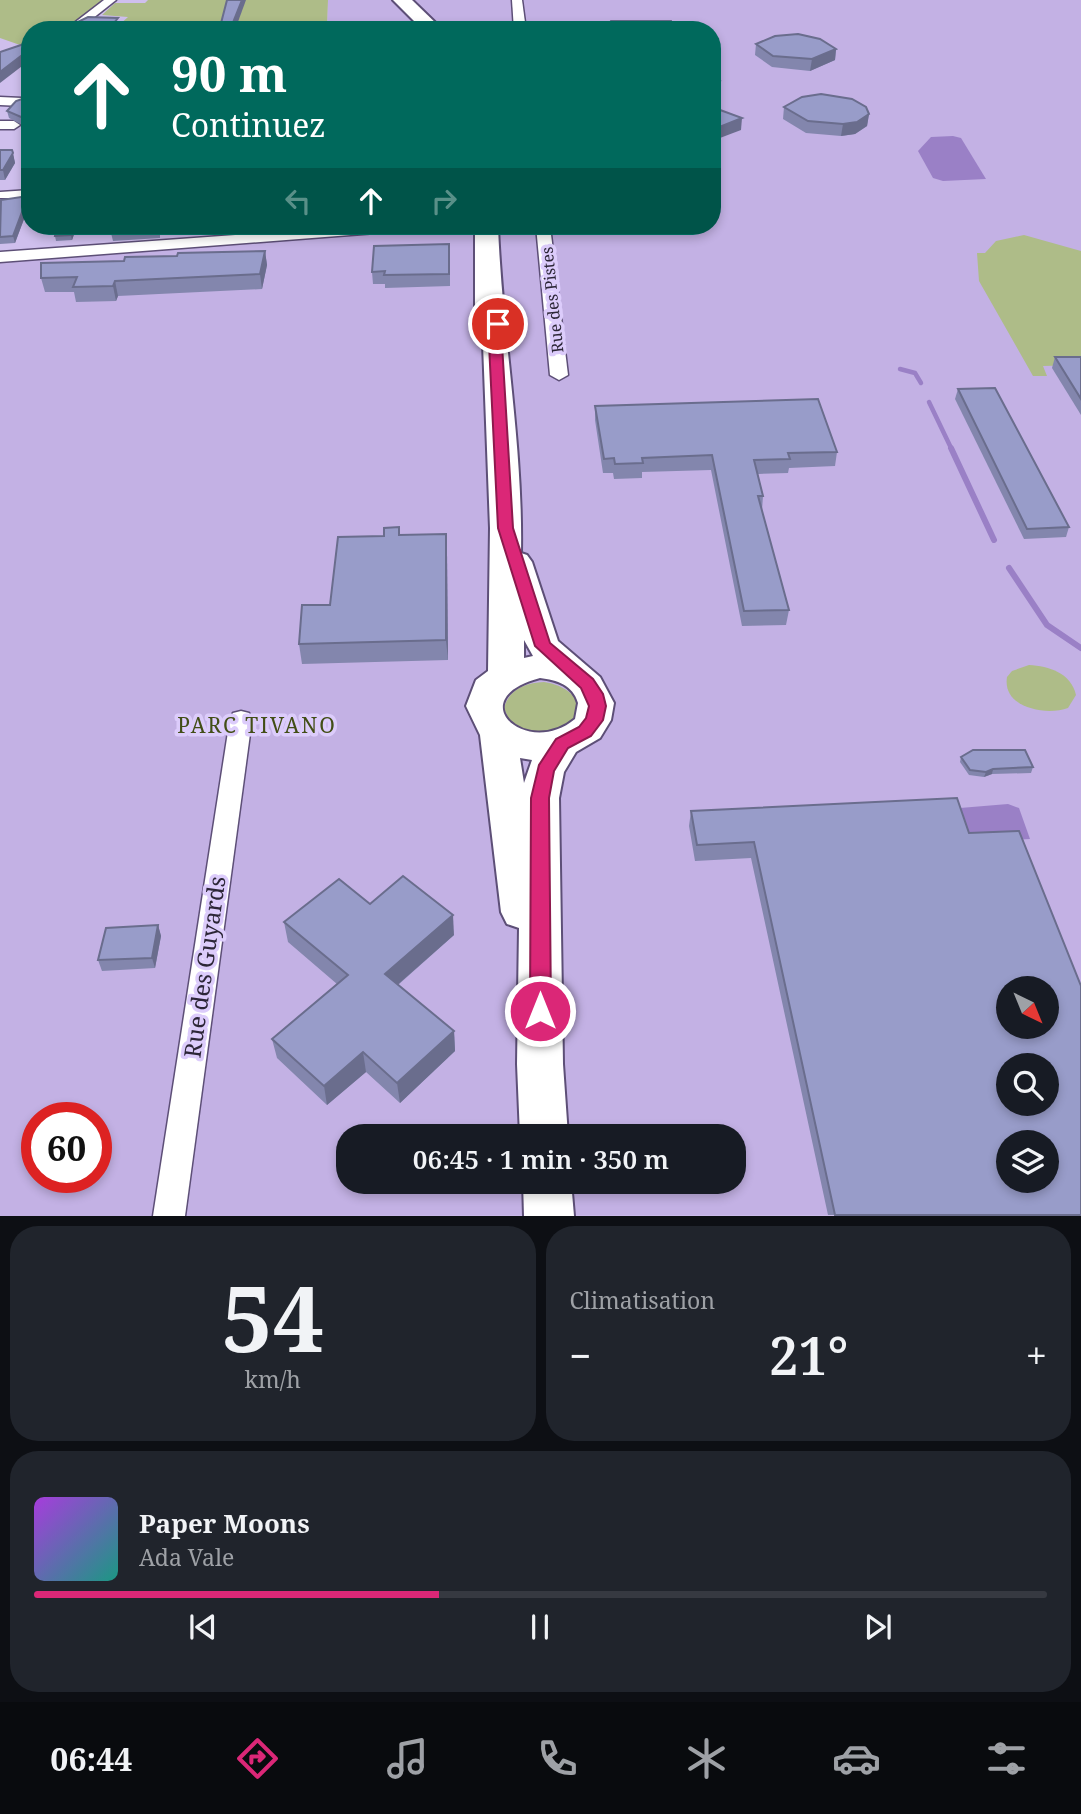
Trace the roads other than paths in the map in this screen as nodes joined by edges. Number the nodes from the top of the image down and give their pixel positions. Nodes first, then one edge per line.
1 (111, 0) edge
2 (402, 0) edge
3 (413, 0) edge
4 (517, 0) edge
5 (82, 21) edge
6 (424, 21) edge
7 (435, 21) edge
8 (519, 21) edge
9 (0, 101) edge
10 (21, 102) edge
11 (21, 194) edge
12 (5, 195) dead end
13 (295, 235) edge
14 (487, 235) edge
15 (545, 235) edge
16 (0, 257) edge
17 (559, 375) dead end
18 (506, 528) junction
19 (571, 673) junction
20 (505, 675) junction
21 (241, 719) dead end
22 (498, 734) junction
23 (562, 744) junction
24 (540, 1064) junction
25 (543, 1124) edge
26 (548, 1194) edge
27 (169, 1216) edge
28 (549, 1216) edge

1 - 5 street
2 - 6 main road
3 - 7 main road
4 - 8 street
9 - 10 street
11 - 12 street
13 - 16 street
14 - 18 main road
15 - 17 street, Rue des Pistes
18 - 19 main road
18 - 20 main road
19 - 20 main road
19 - 23 main road
20 - 22 main road
21 - 27 street, Rue des Guyards
22 - 23 main road
22 - 24 main road
23 - 24 main road
24 - 25 main road
26 - 28 main road

